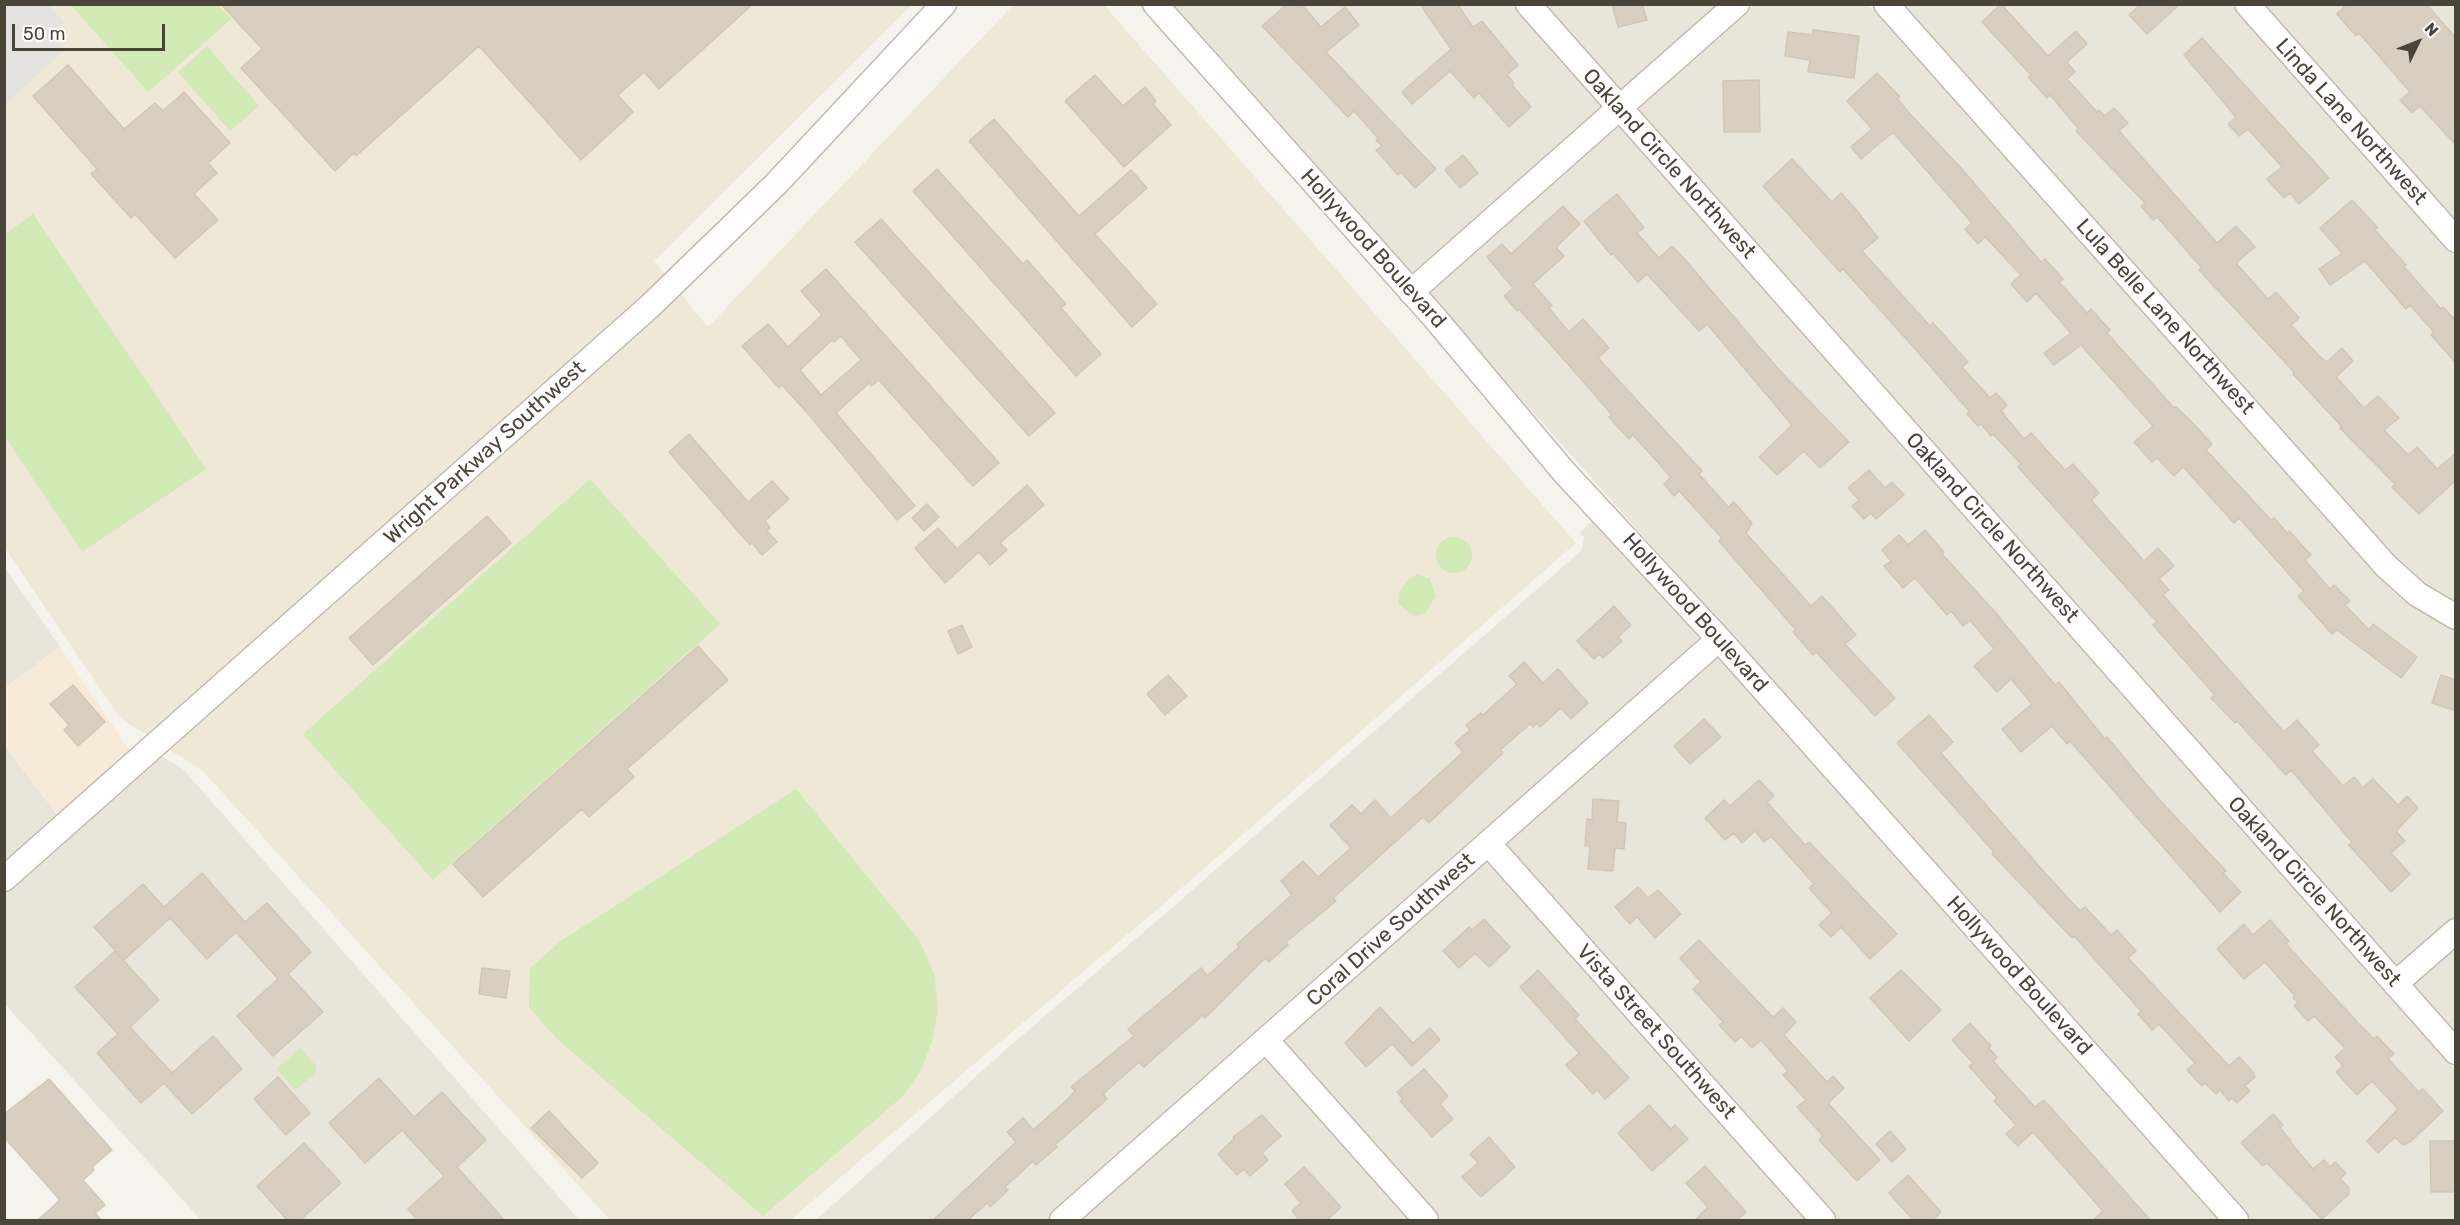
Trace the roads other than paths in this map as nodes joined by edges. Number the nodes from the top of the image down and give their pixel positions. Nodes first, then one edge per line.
1 (944, 4) edge
2 (1155, 4) edge
3 (1528, 4) edge
4 (1737, 4) edge
5 (1886, 4) edge
6 (2247, 4) edge
7 (1619, 108) junction
8 (2456, 240) edge
9 (1411, 292) junction
10 (2456, 617) edge
11 (1719, 639) junction
12 (1488, 843) junction
13 (4, 879) edge
14 (2456, 931) edge
15 (2395, 984) junction
16 (1266, 1040) junction
17 (2456, 1052) edge
18 (1062, 1221) edge
19 (1426, 1221) edge
20 (1823, 1221) edge
21 (2236, 1221) edge

1 - 13 street, Wright Parkway Southwest
2 - 9 street, Hollywood Boulevard
3 - 7 street, Oakland Circle Northwest
4 - 7 street
5 - 10 street, Lula Belle Lane Northwest
6 - 8 street, Linda Lane Northwest
7 - 9 street
7 - 15 street, Oakland Circle Northwest
9 - 11 street, Hollywood Boulevard
11 - 12 street, Coral Drive Southwest
11 - 21 street, Hollywood Boulevard
12 - 16 street, Coral Drive Southwest
12 - 20 street, Vista Street Southwest
14 - 15 street
15 - 17 street, Oakland Circle Northwest
16 - 18 street, Coral Drive Southwest
16 - 19 street

